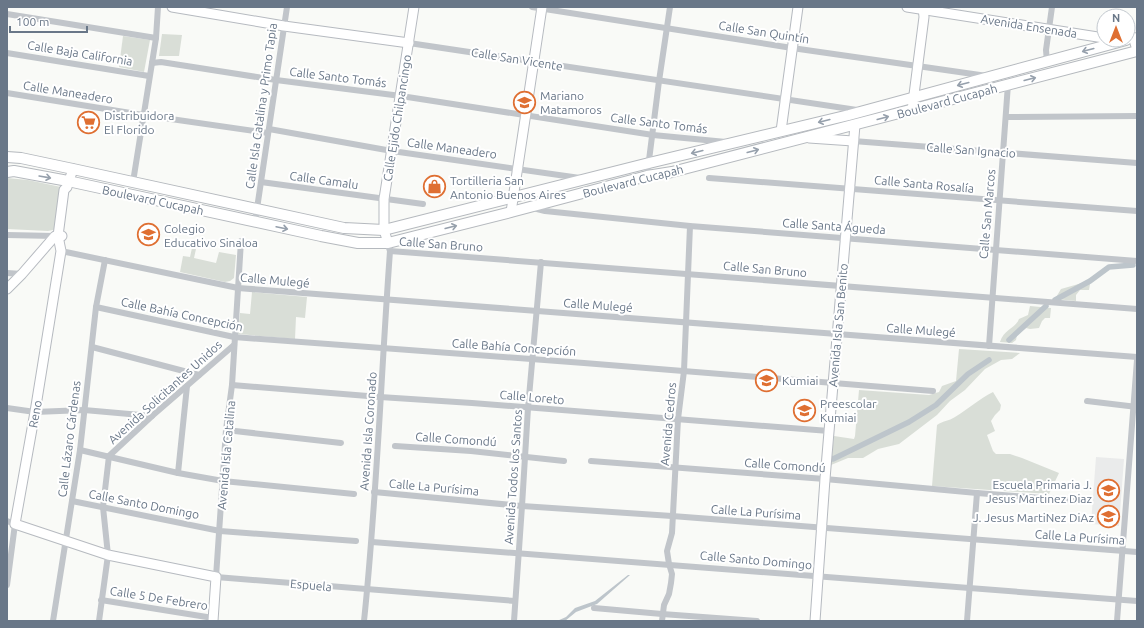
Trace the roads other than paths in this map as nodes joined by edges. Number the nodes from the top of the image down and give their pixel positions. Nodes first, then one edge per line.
1 (158, 7) edge
2 (172, 7) edge
3 (287, 7) edge
4 (414, 7) edge
5 (532, 7) edge
6 (670, 7) edge
7 (798, 7) edge
8 (907, 7) edge
9 (1052, 7) edge
10 (542, 8) edge
11 (925, 10) edge
12 (7, 14) edge
13 (284, 26) junction
14 (667, 28) junction
15 (1048, 30) junction
16 (1096, 37) edge
17 (156, 38) junction
18 (409, 43) junction
19 (792, 48) junction
20 (1099, 48) edge
21 (1137, 51) edge
22 (7, 53) edge
23 (534, 61) junction
24 (152, 62) junction
25 (1047, 62) junction
26 (918, 66) junction
27 (149, 76) junction
28 (993, 76) junction
29 (276, 80) junction
30 (659, 81) junction
31 (1008, 84) junction
32 (7, 93) edge
33 (400, 96) junction
34 (913, 98) junction
35 (785, 100) junction
36 (912, 110) junction
37 (863, 111) junction
38 (143, 115) junction
39 (526, 116) junction
40 (1137, 116) edge
41 (1006, 117) junction
42 (855, 125) junction
43 (269, 131) junction
44 (781, 131) junction
45 (653, 135) junction
46 (806, 138) junction
47 (853, 141) junction
48 (736, 142) junction
49 (392, 151) junction
50 (1003, 153) junction
51 (7, 157) edge
52 (670, 159) junction
53 (649, 163) junction
54 (1137, 163) edge
55 (73, 169) junction
56 (518, 169) junction
57 (7, 172) edge
58 (672, 172) junction
59 (647, 176) junction
60 (709, 178) dead end
61 (585, 179) junction
62 (133, 182) junction
63 (261, 182) junction
64 (67, 184) junction
65 (850, 188) junction
66 (514, 197) junction
67 (384, 199) junction
68 (999, 201) junction
69 (423, 204) dead end
70 (530, 208) junction
71 (257, 209) junction
72 (1137, 211) edge
73 (511, 212) junction
74 (255, 222) junction
75 (690, 226) junction
76 (384, 230) junction
77 (7, 235) edge
78 (845, 238) junction
79 (59, 240) junction
80 (241, 241) dead end
81 (389, 247) junction
82 (995, 250) junction
83 (105, 260) junction
84 (1137, 261) edge
85 (541, 262) junction
86 (7, 273) edge
87 (22, 274) junction
88 (689, 274) junction
89 (840, 286) junction
90 (238, 288) junction
91 (7, 289) edge
92 (992, 298) junction
93 (387, 300) junction
94 (96, 307) junction
95 (1137, 309) edge
96 (537, 312) junction
97 (686, 322) junction
98 (837, 334) junction
99 (234, 338) junction
100 (234, 345) junction
101 (989, 346) junction
102 (92, 347) junction
103 (384, 349) junction
104 (533, 359) junction
105 (1137, 359) edge
106 (684, 371) junction
107 (199, 375) junction
108 (833, 383) junction
109 (232, 385) junction
110 (188, 386) junction
111 (933, 391) dead end
112 (380, 397) junction
113 (1087, 401) dead end
114 (1136, 407) edge
115 (7, 408) edge
116 (528, 408) junction
117 (84, 410) junction
118 (35, 412) junction
119 (152, 416) junction
120 (678, 419) junction
121 (226, 430) junction
122 (829, 431) junction
123 (340, 443) dead end
124 (395, 446) dead end
125 (80, 450) junction
126 (1130, 455) junction
127 (1137, 455) edge
128 (110, 456) junction
129 (525, 456) junction
130 (564, 461) dead end
131 (591, 461) dead end
132 (676, 468) junction
133 (178, 473) junction
134 (825, 479) junction
135 (222, 481) junction
136 (374, 492) junction
137 (977, 493) junction
138 (354, 494) dead end
139 (72, 501) junction
140 (1080, 501) dead end
141 (522, 506) junction
142 (103, 507) junction
143 (672, 516) junction
144 (11, 522) edge
145 (822, 528) junction
146 (220, 530) junction
147 (974, 540) junction
148 (66, 542) junction
149 (356, 542) dead end
150 (372, 542) junction
151 (1123, 551) junction
152 (1137, 552) edge
153 (519, 554) junction
154 (108, 556) junction
155 (669, 564) junction
156 (819, 576) junction
157 (216, 577) junction
158 (7, 585) edge
159 (970, 588) junction
160 (368, 590) junction
161 (1119, 599) junction
162 (102, 600) junction
163 (515, 601) junction
164 (1137, 601) edge
165 (594, 608) dead end
166 (662, 618) edge
167 (213, 620) edge
168 (53, 621) edge
169 (98, 621) edge
170 (364, 621) edge
171 (514, 621) edge
172 (757, 621) edge
173 (815, 621) edge
174 (967, 621) edge
175 (1117, 621) edge

1 - 17 street
2 - 13 street, Calle San Vicente
3 - 13 street, Calle Isla Catalina y Primo Tapia
4 - 18 street, Calle Ejido Chilpancingo
5 - 10 street, Calle San Quintín
6 - 14 street
7 - 19 street
8 - 11 street, Avenida Ensenada
9 - 15 street
10 - 14 street, Calle San Quintín
10 - 23 street
11 - 15 street, Avenida Ensenada
11 - 26 street
12 - 17 street
13 - 18 street, Calle San Vicente
13 - 29 street, Calle Isla Catalina y Primo Tapia
14 - 19 street, Calle San Quintín
14 - 30 street
15 - 16 street, Avenida Ensenada
15 - 25 street
17 - 24 street
18 - 23 street, Calle San Vicente
18 - 33 street, Calle Ejido Chilpancingo
19 - 26 street, Calle San Quintín
19 - 35 street
20 -> 25 main road, Boulevard Cucapah
31 -> 21 main road, Boulevard Cucapah
22 - 27 street, Calle Baja California
23 - 30 street, Calle San Vicente
23 - 39 street
24 - 27 street
24 - 29 street, Calle Santo Tomás
25 - 28 main road, Boulevard Cucapah
26 - 28 street, Calle San Quintín
26 - 34 street
27 - 38 street
28 -> 34 main road, Boulevard Cucapah
29 - 33 street, Calle Santo Tomás
29 - 43 street, Calle Isla Catalina y Primo Tapia
30 - 35 street, Calle San Vicente
30 - 45 street
31 - 36 main road, Boulevard Cucapah
31 - 41 street, Calle San Marcos
32 - 38 street, Calle Maneadero
33 - 39 street, Calle Santo Tomás
33 - 49 street, Calle Ejido Chilpancingo
34 - 36 street
34 - 37 main road, Boulevard Cucapah
35 - 37 street, Calle San Vicente
35 - 44 street
42 -> 36 main road, Boulevard Cucapah
37 -> 44 main road, Boulevard Cucapah
38 - 43 street, Calle Maneadero
38 - 62 street
39 - 45 street, Calle Santo Tomás
39 - 56 street
40 - 41 street
41 - 50 street, Calle San Marcos
42 - 46 main road, Boulevard Cucapah
42 - 47 street, Avenida Isla San Benito
43 - 49 street, Calle Maneadero
43 - 63 street, Calle Isla Catalina y Primo Tapia
44 - 48 main road, Boulevard Cucapah
45 - 48 street, Calle Santo Tomás
45 - 53 street
46 - 47 street, Calle San Ignacio
58 -> 46 main road, Boulevard Cucapah
47 - 50 street, Calle San Ignacio
47 - 65 street, Avenida Isla San Benito
48 -> 52 main road, Boulevard Cucapah
49 - 56 street, Calle Maneadero
49 - 67 street, Calle Ejido Chilpancingo
50 - 54 street, Calle San Ignacio
50 - 68 street, Calle San Marcos
51 - 55 main road, Boulevard Cucapah
52 - 53 main road, Boulevard Cucapah
52 - 58 main road
53 - 59 street
53 - 61 main road, Boulevard Cucapah
55 - 62 main road, Boulevard Cucapah
55 - 64 street, Reno
56 - 61 street, Calle Maneadero
56 - 66 street
57 -> 64 main road, Boulevard Cucapah
58 - 59 main road, Boulevard Cucapah
59 - 70 main road, Boulevard Cucapah
60 - 65 street, Calle Santa Rosalía
61 - 66 main road, Boulevard Cucapah
62 - 71 main road, Boulevard Cucapah
63 - 67 street, Calle Camalu
63 - 71 street, Calle Isla Catalina y Primo Tapia
64 - 74 main road, Boulevard Cucapah
64 - 79 street, Reno
65 - 68 street, Calle Santa Rosalía
65 - 78 street, Avenida Isla San Benito
66 - 73 street
66 - 76 main road, Boulevard Cucapah
67 - 69 street, Calle Camalu
67 - 76 street, Calle Ejido Chilpancingo
68 - 72 street, Calle Santa Rosalía
68 - 82 street, Calle San Marcos
70 - 73 main road, Boulevard Cucapah
70 - 75 street, Calle Santa Águeda
71 - 74 street, Calle Isla Catalina y Primo Tapia
71 - 76 main road, Boulevard Cucapah
81 -> 73 main road, Boulevard Cucapah
74 -> 81 main road, Boulevard Cucapah
75 - 78 street, Calle Santa Águeda
75 - 88 street, Avenida Cedros
76 - 81 street, Calle Ejido Chilpancingo
77 - 79 street, Calle Mulegé
78 - 82 street, Calle Santa Águeda
78 - 89 street, Avenida Isla San Benito
79 - 83 street, Calle Mulegé
79 - 87 street
79 - 118 street, Reno
80 - 90 street, Avenida Isla Catalina
81 - 85 street, Calle San Bruno
81 - 93 street, Avenida Isla Coronado
82 - 84 street, Calle Santa Águeda
82 - 92 street, Calle San Marcos
83 - 90 street, Calle Mulegé
83 - 94 street, Calle Lázaro Cárdenas
85 - 88 street, Calle San Bruno
85 - 96 street, Avenida Todos los Santos
86 - 87 street
87 - 91 street
88 - 89 street, Calle San Bruno
88 - 97 street, Avenida Cedros
89 - 92 street, Calle San Bruno
89 - 98 street, Avenida Isla San Benito
90 - 93 street, Calle Mulegé
90 - 99 street, Avenida Isla Catalina
92 - 95 street, Calle San Bruno
92 - 101 street, Calle San Marcos
93 - 96 street, Calle Mulegé
93 - 103 street, Avenida Isla Coronado
94 - 99 street, Calle Bahía Concepción
94 - 102 street, Calle Lázaro Cárdenas
96 - 97 street, Calle Mulegé
96 - 104 street, Avenida Todos los Santos
97 - 98 street, Calle Mulegé
97 - 106 street, Avenida Cedros
98 - 101 street, Calle Mulegé
98 - 108 street, Avenida Isla San Benito
99 - 100 street, Avenida Isla Catalina
99 - 103 street, Calle Bahía Concepción
100 - 107 street, Avenida Solicitantes Unidos
100 - 109 street, Avenida Isla Catalina
101 - 105 street, Calle Mulegé
102 - 107 street
102 - 117 street, Calle Lázaro Cárdenas
103 - 104 street, Calle Bahía Concepción
103 - 112 street, Avenida Isla Coronado
104 - 106 street, Calle Bahía Concepción
104 - 116 street, Avenida Todos los Santos
105 - 114 street
106 - 108 street, Calle Bahía Concepción
106 - 120 street, Avenida Cedros
107 - 110 street, Avenida Solicitantes Unidos
108 - 111 street, Calle Bahía Concepción
108 - 122 street, Avenida Isla San Benito
109 - 112 street, Calle Loreto
109 - 121 street, Avenida Isla Catalina
110 - 119 street, Avenida Solicitantes Unidos
110 - 133 street
112 - 116 street, Calle Loreto
112 - 136 street, Avenida Isla Coronado
113 - 114 street
114 - 126 street
115 - 118 street
116 - 120 street, Calle Loreto
116 - 129 street, Avenida Todos los Santos
117 - 118 street
117 - 119 street
117 - 125 street, Calle Lázaro Cárdenas
118 - 144 street, Reno
119 - 128 street, Avenida Solicitantes Unidos
120 - 122 street, Calle Loreto
120 - 132 street, Avenida Cedros
121 - 123 street
121 - 135 street, Avenida Isla Catalina
122 - 134 street, Avenida Isla San Benito
124 - 129 street, Calle Comondú
125 - 128 street
125 - 139 street, Calle Lázaro Cárdenas
126 - 127 street
126 - 151 street
128 - 133 street
128 - 142 street, Avenida Solicitantes Unidos
129 - 130 street, Calle Comondú
129 - 141 street, Avenida Todos los Santos
131 - 132 street, Calle Comondú
132 - 134 street, Calle Comondú
132 - 143 street, Avenida Cedros
133 - 135 street
134 - 137 street, Calle Comondú
134 - 145 street, Avenida Isla San Benito
135 - 138 street
135 - 146 street, Avenida Isla Catalina
136 - 141 street, Calle La Purísima
136 - 150 street, Avenida Isla Coronado
137 - 140 street, Calle Comondú
137 - 147 street
139 - 142 street, Calle Santo Domingo
139 - 148 street, Calle Lázaro Cárdenas
141 - 143 street, Calle La Purísima
141 - 153 street, Avenida Todos los Santos
142 - 146 street, Calle Santo Domingo
142 - 154 street, Avenida Solicitantes Unidos
143 - 145 street, Calle La Purísima
143 - 155 street, Avenida Cedros
144 - 148 street, Espuela
144 - 158 street, Reno
145 - 147 street, Calle La Purísima
145 - 156 street, Avenida Isla San Benito
146 - 149 street, Calle Santo Domingo
146 - 157 street, Avenida Isla Catalina
147 - 151 street, Calle La Purísima
147 - 159 street
148 - 154 street, Espuela
148 - 168 street, Calle Lázaro Cárdenas
150 - 153 street, Calle Santo Domingo
150 - 160 street, Avenida Isla Coronado
151 - 152 street, Calle La Purísima
151 - 161 street
153 - 155 street, Calle Santo Domingo
153 - 163 street, Avenida Todos los Santos
154 - 157 street, Espuela
154 - 162 street, Avenida Solicitantes Unidos
155 - 156 street, Calle Santo Domingo
155 - 166 street, Avenida Cedros
156 - 159 street, Calle Santo Domingo
156 - 173 street, Avenida Isla San Benito
157 - 160 street, Espuela
157 - 167 street, Avenida Isla Catalina
159 - 161 street, Calle Santo Domingo
159 - 174 street
160 - 163 street, Espuela
160 - 170 street, Avenida Isla Coronado
161 - 164 street, Calle Santo Domingo
161 - 175 street
162 - 167 street, Calle 5 De Febrero
162 - 169 street, Avenida Solicitantes Unidos
163 - 171 street, Avenida Todos los Santos
165 - 166 street
166 - 172 street

